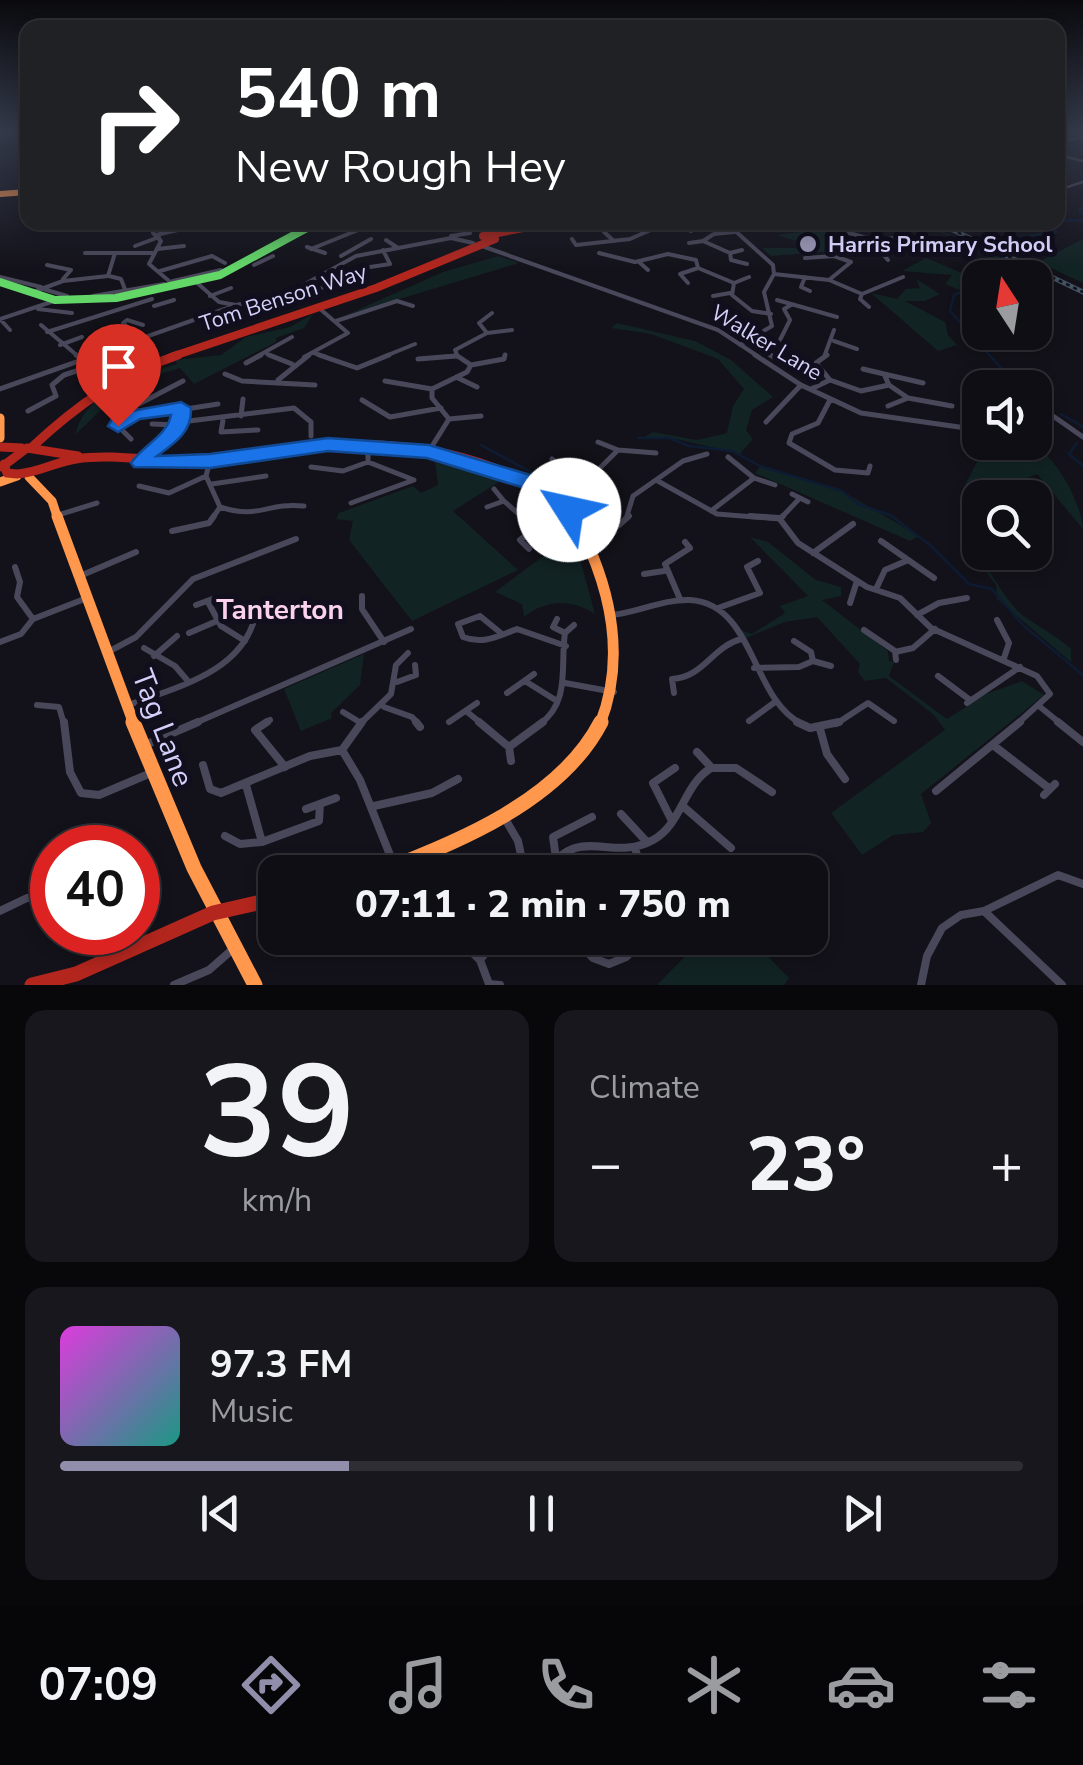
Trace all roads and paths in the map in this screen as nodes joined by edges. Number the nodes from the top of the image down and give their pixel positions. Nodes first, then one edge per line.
1 (178, 230) edge
2 (304, 230) edge
3 (362, 230) edge
4 (657, 230) edge
5 (735, 230) edge
6 (848, 230) edge
7 (604, 232) dead end
8 (737, 232) junction
9 (354, 234) junction
10 (483, 234) edge
11 (156, 235) junction
12 (572, 239) dead end
13 (870, 239) junction
14 (386, 240) dead end
15 (444, 240) junction
16 (614, 241) junction
17 (703, 241) junction
18 (689, 244) dead end
19 (134, 246) dead end
20 (184, 246) dead end
21 (398, 248) junction
22 (158, 249) junction
23 (918, 249) dead end
24 (383, 250) junction
25 (742, 250) dead end
26 (85, 253) dead end
27 (152, 253) junction
28 (325, 253) dead end
29 (599, 253) dead end
30 (730, 253) junction
31 (115, 254) junction
32 (273, 256) dead end
33 (340, 256) dead end
34 (805, 258) dead end
35 (888, 260) dead end
36 (639, 262) junction
37 (225, 263) dead end
38 (747, 264) dead end
39 (46, 265) dead end
40 (254, 265) dead end
41 (370, 267) dead end
42 (698, 268) junction
43 (221, 270) dead end
44 (648, 270) dead end
45 (160, 271) junction
46 (774, 274) junction
47 (108, 276) junction
48 (318, 276) junction
49 (350, 276) dead end
50 (748, 277) dead end
51 (805, 277) junction
52 (903, 277) dead end
53 (0, 279) edge
54 (829, 280) junction
55 (62, 281) junction
56 (336, 281) junction
57 (196, 282) junction
58 (688, 283) dead end
59 (734, 283) junction
60 (171, 284) junction
61 (231, 288) dead end
62 (321, 288) dead end
63 (38, 290) junction
64 (810, 291) dead end
65 (126, 292) junction
66 (730, 293) junction
67 (862, 294) junction
68 (68, 296) dead end
69 (90, 296) dead end
70 (210, 296) junction
71 (713, 296) dead end
72 (174, 300) dead end
73 (778, 300) dead end
74 (236, 305) junction
75 (791, 305) junction
76 (413, 306) dead end
77 (869, 307) dead end
78 (319, 308) junction
79 (38, 309) junction
80 (50, 309) junction
81 (116, 311) junction
82 (72, 313) dead end
83 (492, 313) dead end
84 (771, 314) junction
85 (837, 317) dead end
86 (0, 319) edge
87 (127, 320) junction
88 (335, 322) junction
89 (41, 325) dead end
90 (143, 325) dead end
91 (772, 326) junction
92 (785, 328) junction
93 (130, 329) dead end
94 (10, 330) dead end
95 (512, 330) dead end
96 (834, 330) dead end
97 (47, 332) junction
98 (487, 333) junction
99 (82, 337) dead end
100 (292, 337) dead end
101 (751, 341) junction
102 (834, 341) junction
103 (133, 342) junction
104 (415, 344) dead end
105 (778, 344) dead end
106 (60, 345) junction
107 (740, 345) junction
108 (139, 348) dead end
109 (857, 349) dead end
110 (265, 353) junction
111 (314, 353) junction
112 (505, 354) dead end
113 (456, 356) junction
114 (80, 358) junction
115 (418, 359) dead end
116 (778, 360) dead end
117 (246, 363) dead end
118 (292, 364) junction
119 (471, 364) junction
120 (889, 365) dead end
121 (95, 366) dead end
122 (53, 367) junction
123 (863, 369) dead end
124 (894, 373) junction
125 (226, 374) dead end
126 (884, 374) junction
127 (64, 375) junction
128 (456, 377) junction
129 (278, 380) junction
130 (830, 380) junction
131 (183, 381) dead end
132 (385, 381) dead end
133 (923, 382) dead end
134 (315, 385) dead end
135 (801, 385) junction
136 (889, 385) junction
137 (477, 387) dead end
138 (0, 389) edge
139 (432, 389) junction
140 (812, 390) junction
141 (908, 398) junction
142 (243, 399) dead end
143 (362, 400) dead end
144 (830, 400) junction
145 (218, 404) dead end
146 (888, 406) dead end
147 (952, 406) dead end
148 (181, 408) junction
149 (441, 408) junction
150 (28, 411) dead end
151 (137, 413) junction
152 (241, 416) junction
153 (481, 416) dead end
154 (1052, 416) edge
155 (0, 418) edge
156 (448, 419) junction
157 (223, 420) junction
158 (766, 422) dead end
159 (179, 423) junction
160 (152, 424) dead end
161 (962, 426) edge
162 (54, 428) junction
163 (258, 430) dead end
164 (311, 436) dead end
165 (1083, 437) edge
166 (0, 438) edge
167 (131, 438) dead end
168 (598, 442) dead end
169 (368, 444) junction
170 (29, 447) junction
171 (0, 449) edge
172 (55, 449) junction
173 (618, 450) junction
174 (429, 451) junction
175 (656, 453) dead end
176 (706, 454) dead end
177 (728, 456) dead end
178 (82, 458) junction
179 (552, 458) dead end
180 (210, 461) junction
181 (368, 462) junction
182 (142, 463) junction
183 (3, 465) edge
184 (870, 466) dead end
185 (311, 467) dead end
186 (45, 473) junction
187 (22, 475) junction
188 (206, 476) junction
189 (266, 476) dead end
190 (591, 476) junction
191 (754, 478) junction
192 (656, 480) junction
193 (0, 482) edge
194 (212, 484) junction
195 (775, 485) dead end
196 (140, 486) dead end
197 (494, 489) dead end
198 (550, 494) junction
199 (792, 494) dead end
200 (800, 498) junction
201 (502, 500) junction
202 (96, 502) dead end
203 (808, 502) dead end
204 (351, 503) dead end
205 (304, 506) dead end
206 (220, 507) junction
207 (487, 507) dead end
208 (516, 511) junction
209 (711, 511) junction
210 (58, 516) junction
211 (780, 519) junction
212 (619, 526) junction
213 (172, 531) dead end
214 (859, 533) dead end
215 (588, 538) junction
216 (296, 539) dead end
217 (881, 541) dead end
218 (530, 549) dead end
219 (700, 550) dead end
220 (136, 552) dead end
221 (814, 553) junction
222 (739, 560) dead end
223 (758, 561) dead end
224 (906, 561) junction
225 (748, 563) junction
226 (15, 567) dead end
227 (664, 572) junction
228 (644, 574) dead end
229 (80, 576) junction
230 (934, 578) dead end
231 (857, 581) junction
232 (876, 590) junction
233 (951, 590) dead end
234 (362, 596) dead end
235 (218, 597) dead end
236 (87, 598) junction
237 (967, 598) dead end
238 (958, 599) junction
239 (680, 600) junction
240 (208, 602) junction
241 (850, 604) dead end
242 (196, 605) dead end
243 (718, 608) junction
244 (608, 615) junction
245 (916, 616) junction
246 (255, 617) dead end
247 (33, 619) junction
248 (557, 619) dead end
249 (997, 620) dead end
250 (217, 621) junction
251 (574, 625) dead end
252 (411, 629) dead end
253 (935, 629) junction
254 (864, 630) dead end
255 (189, 633) dead end
256 (564, 633) junction
257 (502, 634) junction
258 (177, 636) dead end
259 (741, 639) junction
260 (245, 641) junction
261 (794, 641) dead end
262 (0, 642) edge
263 (384, 642) junction
264 (566, 646) junction
265 (144, 648) dead end
266 (108, 652) junction
267 (408, 653) dead end
268 (154, 656) junction
269 (1004, 658) junction
270 (813, 662) junction
271 (414, 665) dead end
272 (830, 666) dead end
273 (1020, 666) junction
274 (754, 668) junction
275 (664, 673) dead end
276 (534, 674) dead end
277 (938, 676) dead end
278 (672, 679) junction
279 (187, 680) junction
280 (525, 681) junction
281 (398, 682) junction
282 (566, 683) junction
283 (614, 692) junction
284 (508, 693) dead end
285 (674, 693) dead end
286 (557, 702) junction
287 (775, 702) junction
288 (477, 703) dead end
289 (38, 706) dead end
290 (129, 706) junction
291 (1039, 706) junction
292 (384, 707) junction
293 (466, 711) junction
294 (343, 712) dead end
295 (1070, 714) dead end
296 (270, 720) dead end
297 (1062, 721) junction
298 (449, 722) dead end
299 (748, 722) dead end
300 (894, 722) dead end
301 (361, 723) junction
302 (420, 727) dead end
303 (820, 729) junction
304 (1083, 742) edge
305 (992, 744) junction
306 (142, 746) junction
307 (509, 747) junction
308 (342, 750) junction
309 (697, 752) dead end
310 (511, 761) dead end
311 (203, 765) dead end
312 (285, 767) junction
313 (675, 768) dead end
314 (711, 768) junction
315 (151, 774) junction
316 (458, 779) dead end
317 (846, 779) dead end
318 (246, 784) junction
319 (936, 790) dead end
320 (1050, 790) dead end
321 (772, 792) dead end
322 (336, 798) dead end
323 (320, 804) junction
324 (374, 806) junction
325 (685, 808) junction
326 (306, 809) dead end
327 (500, 810) junction
328 (621, 814) dead end
329 (592, 817) dead end
330 (672, 821) junction
331 (226, 836) dead end
332 (646, 841) junction
333 (262, 842) junction
334 (635, 847) junction
335 (731, 848) dead end
336 (389, 855) edge
337 (419, 855) edge
338 (519, 855) edge
339 (555, 855) edge
340 (563, 855) edge
341 (637, 855) edge
342 (1083, 884) edge
343 (30, 898) edge
344 (258, 904) edge
345 (984, 911) junction
346 (0, 912) edge
347 (213, 913) junction
348 (233, 949) junction
349 (475, 955) edge
350 (484, 955) edge
351 (586, 955) edge
352 (629, 955) edge
353 (480, 960) junction
354 (488, 984) edge
355 (32, 985) edge
356 (174, 985) edge
357 (255, 985) edge
358 (500, 985) edge
359 (921, 985) edge
360 (1062, 985) edge

1 - 11 street
2 - 57 main road
3 - 9 street
4 - 16 street
5 - 8 street
6 - 13 street
7 - 16 street
8 - 17 street
8 - 46 street
9 - 28 street
9 - 33 street
10 - 15 street, Walker Lane
10 - 15 street
10 - 78 main road, Tom Benson Way
10 - 107 street, Walker Lane
11 - 19 street
11 - 22 street
12 - 16 street
13 - 23 street
13 - 35 street
14 - 21 street
15 - 21 street
17 - 18 street
17 - 30 street
20 - 22 street
21 - 24 street
22 - 27 street
24 - 41 street
24 - 48 street
25 - 30 street
26 - 31 street
27 - 31 street
27 - 45 street
29 - 36 street
30 - 38 street
31 - 47 street
32 - 40 street
34 - 54 street
36 - 42 street
36 - 44 street
37 - 45 street
39 - 55 street
42 - 58 street
42 - 59 street
43 - 60 street
45 - 60 street
46 - 51 street
46 - 84 street
47 - 55 street
47 - 65 street
48 - 56 street
48 - 74 street
49 - 56 street
50 - 59 street
51 - 54 street
51 - 64 street
52 - 67 street
53 - 63 main road
54 - 67 street
55 - 63 street
56 - 62 street
57 - 60 main road
57 - 70 street
59 - 66 street
60 - 65 street
60 - 80 main road
61 - 70 street
63 - 68 street
63 - 80 main road
65 - 69 street
66 - 71 street
66 - 84 street
67 - 77 street
70 - 74 street
72 - 81 street
73 - 75 street
74 - 103 street
75 - 85 street
75 - 92 street
76 - 88 street
78 - 88 street
78 - 162 main road, Tom Benson Way
79 - 80 street
79 - 80 street
79 - 86 street
80 - 82 street
81 - 87 street
81 - 97 street
83 - 98 street
84 - 91 street
86 - 94 street
87 - 90 street
87 - 93 street
88 - 111 street
89 - 97 street
91 - 92 street
91 - 101 street
92 - 105 street
95 - 98 street
96 - 102 street
97 - 106 street
98 - 113 street
99 - 106 street
100 - 110 street
101 - 107 street
101 - 116 street
102 - 109 street
102 - 130 street
103 - 108 street
103 - 114 street
104 - 111 street
106 - 114 street
107 - 135 street, Walker Lane
110 - 117 street
110 - 118 street
111 - 118 street
112 - 119 street
113 - 115 street
113 - 119 street
114 - 122 street
118 - 129 street
119 - 128 street
120 - 124 street
121 - 127 street
122 - 127 street
122 - 138 street
123 - 126 street
124 - 126 street
124 - 133 street
125 - 129 street
126 - 136 street
127 - 150 street
128 - 137 street
128 - 139 street
129 - 134 street
130 - 136 street
130 - 140 street
131 - 151 street
132 - 139 street
135 - 140 street, Walker Lane
135 - 158 street
136 - 141 street
139 - 149 street
140 - 144 street, Walker Lane
141 - 146 street
141 - 147 street
142 - 152 street
143 - 149 street
144 - 161 street, Walker Lane
144 - 184 street
145 - 148 street
148 - 151 street
148 - 159 street
149 - 156 street
151 - 167 street
152 - 157 street
152 - 164 street
153 - 156 street
154 - 165 street
155 - 166 main road
156 - 174 street
157 - 159 street
157 - 163 street
159 - 160 street
159 - 182 street
162 - 170 main road, Tom Benson Way
162 - 172 main road
168 - 173 street
169 - 174 main road
169 - 180 main road
169 - 181 street
170 - 171 main road
170 - 172 main road
170 - 183 main road, Tom Benson Way
171 - 183 main road
172 - 178 main road
172 - 186 main road
173 - 175 street
173 - 190 street
174 - 198 main road
176 - 192 street
177 - 191 street
178 - 182 main road
178 - 186 main road
179 - 190 street
180 - 182 main road
180 - 188 street
181 - 185 street
181 - 204 street
183 - 187 main road, Tag Lane
186 - 187 main road, Tag Lane
186 - 210 main road, Tag Lane
187 - 193 main road
188 - 194 street
188 - 196 street
189 - 194 street
190 - 212 street
191 - 195 street
191 - 209 street
192 - 209 street
192 - 212 street
194 - 206 street
197 - 201 street
198 - 208 street
198 - 215 main road
199 - 200 street
200 - 203 street
200 - 211 street
201 - 207 street
201 - 208 street
202 - 210 street
205 - 206 street
206 - 213 street
208 - 218 street
209 - 211 street
210 - 229 main road, Tag Lane
211 - 221 street
212 - 215 street
214 - 221 street
215 - 244 main road
216 - 266 street
217 - 224 street
219 - 227 street
220 - 229 street
221 - 231 street
222 - 225 street
223 - 225 street
224 - 230 street
224 - 232 street
225 - 243 street
226 - 247 street
227 - 228 street
227 - 239 street
229 - 236 main road, Tag Lane
231 - 232 street
231 - 241 street
232 - 245 street
233 - 238 street
234 - 263 street
235 - 240 street
236 - 247 street
236 - 266 main road, Tag Lane
237 - 238 street
238 - 245 street
239 - 243 street
239 - 244 street
240 - 242 street
240 - 250 street
243 - 259 street
244 - 283 main road
245 - 253 street
246 - 260 street
247 - 262 street
248 - 256 street
249 - 269 street
250 - 255 street
250 - 260 street
251 - 256 street
252 - 263 street
253 - 254 street
253 - 269 street
256 - 264 street
257 - 257 street
257 - 264 street
258 - 268 street
259 - 274 street
259 - 278 street
260 - 279 street
261 - 270 street
263 - 306 street
264 - 282 street
265 - 268 street
266 - 290 main road, Tag Lane
267 - 281 street
268 - 279 street
269 - 273 street
270 - 272 street
270 - 274 street
271 - 281 street
273 - 277 street
273 - 291 street
274 - 287 street
275 - 278 street
276 - 280 street
278 - 285 street
279 - 290 street
280 - 284 street
280 - 286 street
281 - 292 street
282 - 283 street
282 - 286 street
283 - 327 main road
286 - 307 street
287 - 299 street
287 - 303 street
288 - 293 street
289 - 315 street
290 - 306 main road, Tag Lane
291 - 297 street
291 - 305 street
292 - 301 street
292 - 302 street
293 - 298 street
293 - 307 street
294 - 301 street
295 - 297 street
296 - 312 street
297 - 304 street
300 - 303 street
301 - 308 street
303 - 317 street
305 - 319 street
305 - 320 street
306 - 315 main road, Tag Lane
307 - 310 street
308 - 312 street
308 - 324 street
309 - 314 street
311 - 318 street
312 - 318 street
313 - 330 street
314 - 321 street
314 - 325 street
315 - 347 main road, Tag Lane
316 - 324 street
318 - 333 street
322 - 323 street
323 - 326 street
323 - 333 street
324 - 336 street
325 - 330 street
325 - 335 street
327 - 337 main road
327 - 338 street
328 - 332 street
329 - 339 street
330 - 332 street
331 - 333 street
332 - 334 street
334 - 340 street
334 - 341 street
342 - 345 street
343 - 346 street
344 - 347 main road
345 - 359 street
345 - 360 street
347 - 348 main road, Tag Lane
347 - 355 main road
348 - 356 street
348 - 357 main road, Tag Lane
349 - 353 street
350 - 353 street
351 - 352 street
353 - 354 street
354 - 358 street

